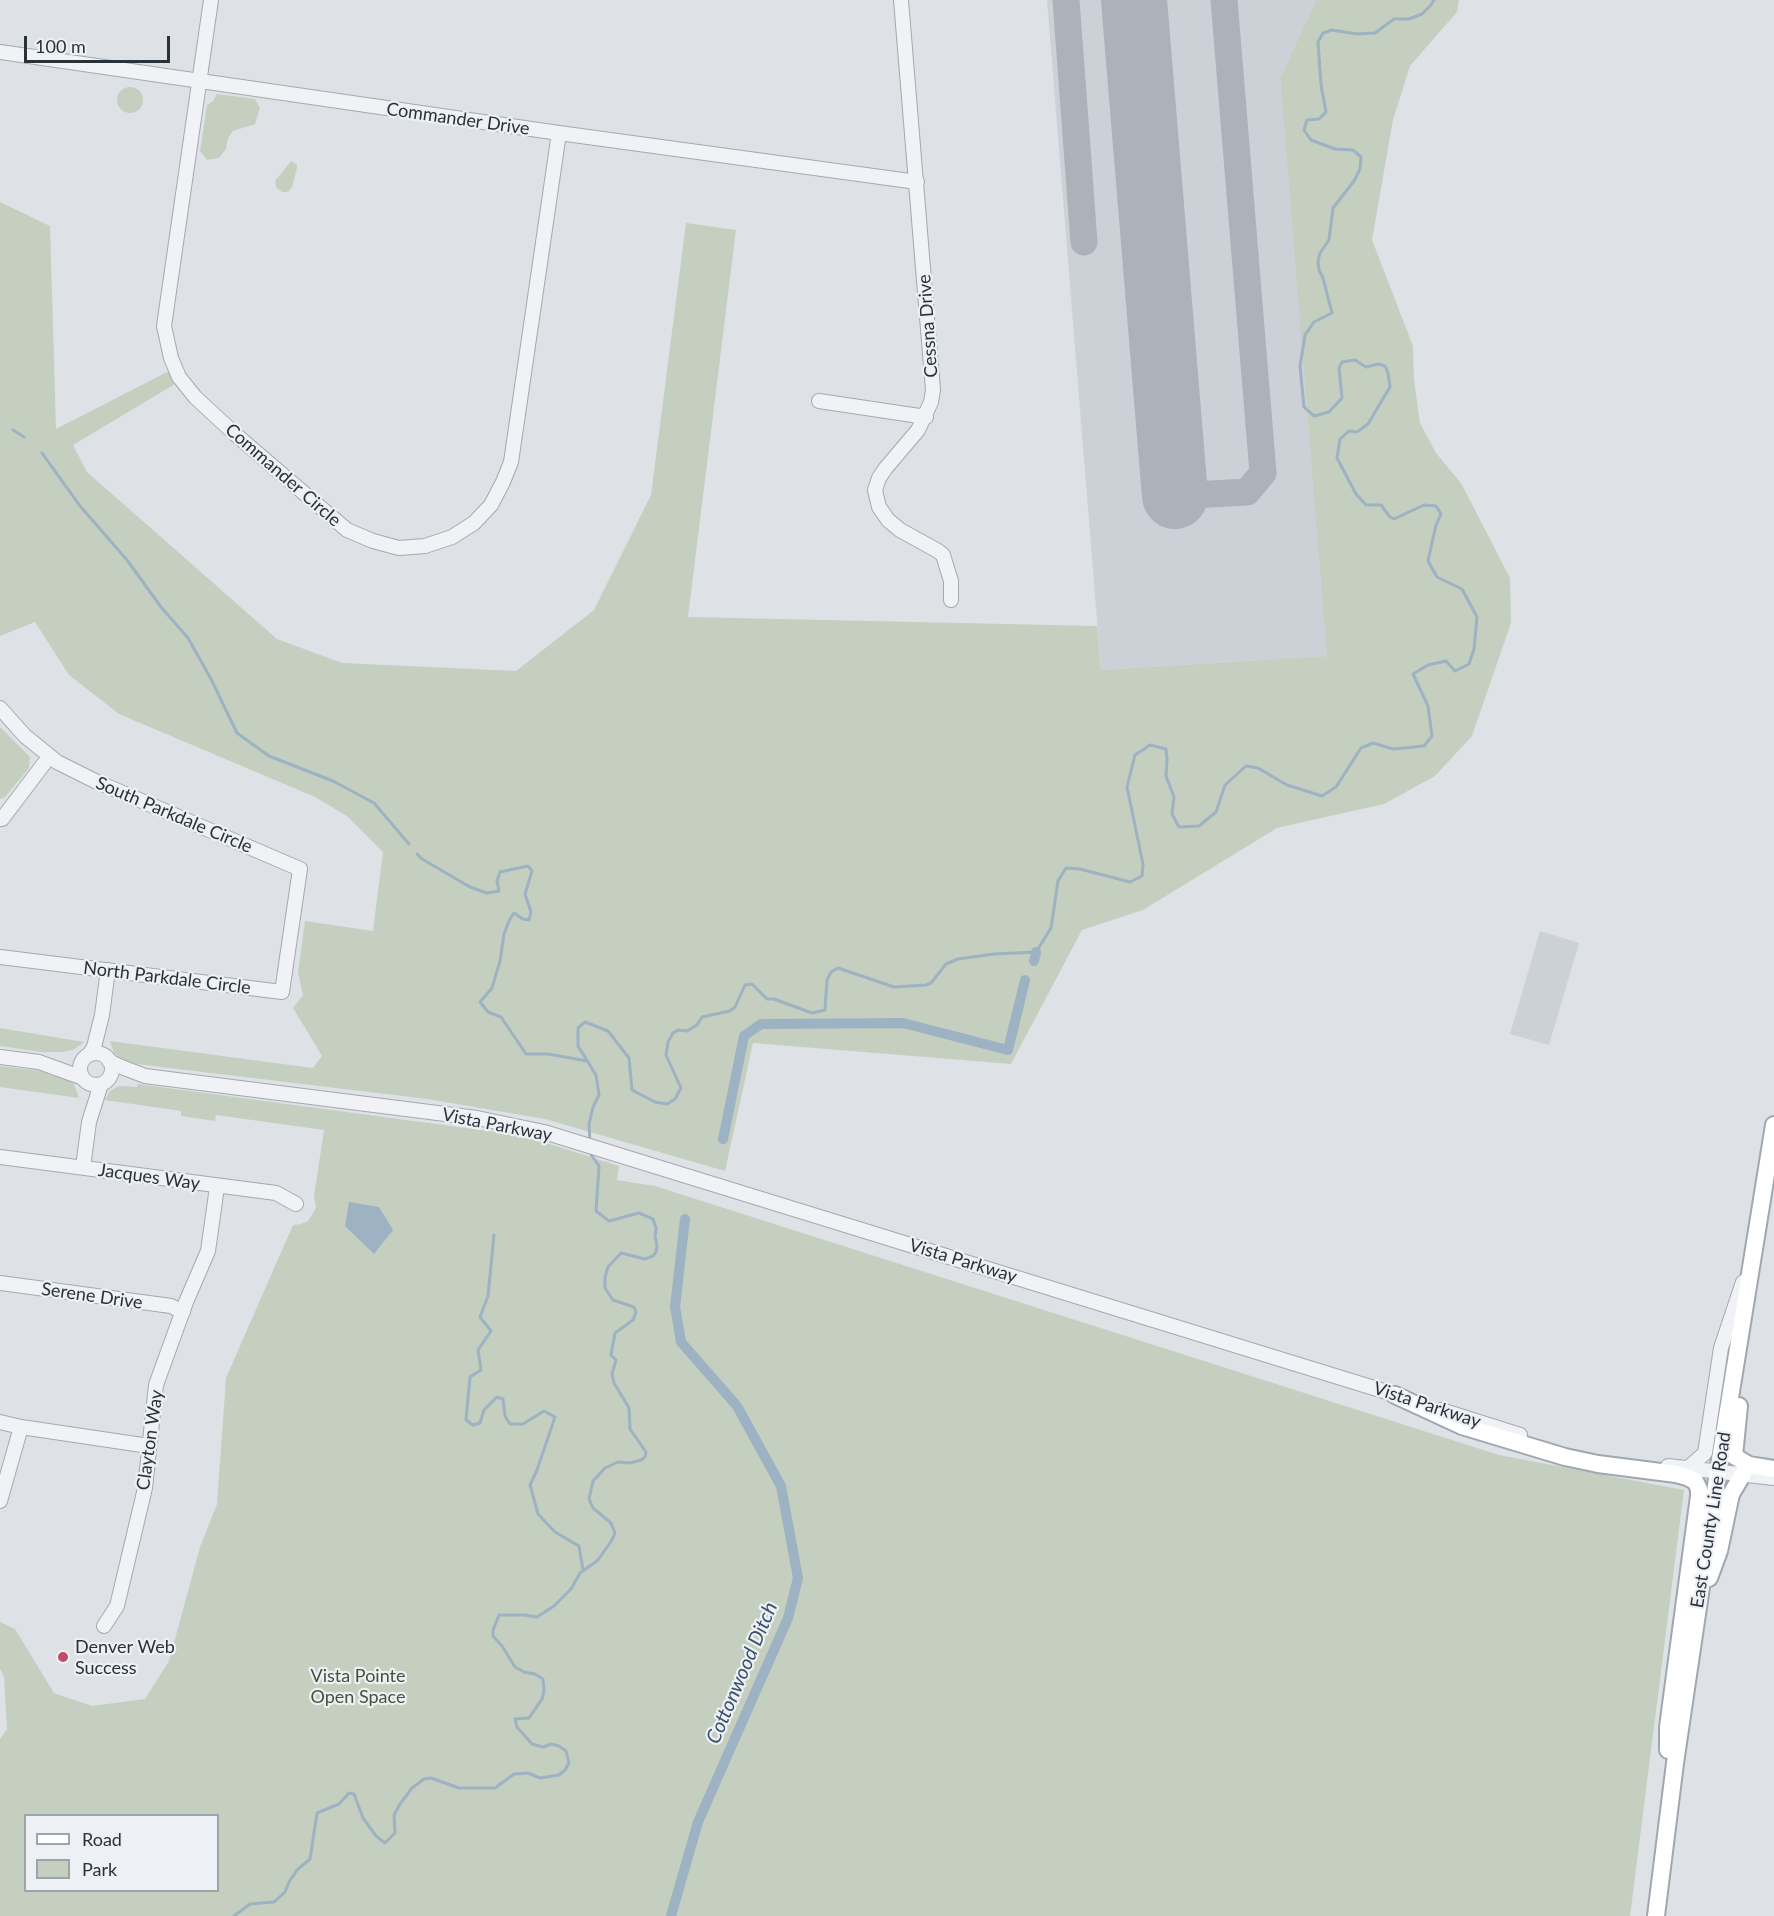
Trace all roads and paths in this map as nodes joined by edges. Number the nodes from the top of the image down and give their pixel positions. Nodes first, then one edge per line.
1 (211, 0) edge
2 (901, 0) edge
3 (0, 52) edge
4 (199, 81) junction
5 (559, 133) junction
6 (917, 182) junction
7 (819, 401) dead end
8 (926, 417) junction
9 (951, 600) dead end
10 (0, 708) edge
11 (49, 757) junction
12 (0, 819) edge
13 (290, 939) joint
14 (0, 957) edge
15 (108, 970) junction
16 (102, 1015) junction
17 (0, 1057) edge
18 (86, 1057) junction
19 (107, 1059) junction
20 (39, 1062) junction
21 (145, 1076) junction
22 (84, 1080) junction
23 (105, 1081) junction
24 (89, 1122) junction
25 (1774, 1125) edge
26 (0, 1157) edge
27 (83, 1167) junction
28 (217, 1187) junction
29 (296, 1203) dead end
30 (1756, 1244) junction
31 (0, 1283) edge
32 (183, 1311) junction
33 (1395, 1395) junction
34 (0, 1422) edge
35 (21, 1427) junction
36 (149, 1446) junction
37 (1688, 1468) junction
38 (1774, 1469) edge
39 (1718, 1472) junction
40 (1743, 1474) junction
41 (1774, 1478) edge
42 (0, 1501) edge
43 (1698, 1607) junction
44 (104, 1626) dead end
45 (1666, 1829) junction
46 (1656, 1916) edge

1 - 4 street, Commander Circle
2 - 6 street, Cessna Drive
3 - 4 street, Commander Drive
4 - 5 street, Commander Drive
4 - 5 street, Commander Circle
5 - 6 street, Commander Drive
6 - 8 street, Cessna Drive
7 - 8 street
8 - 9 street, Cessna Drive
10 - 11 street, South Parkdale Circle
11 - 12 street
11 - 13 street, South Parkdale Circle
13 - 15 street, North Parkdale Circle
14 - 15 street, North Parkdale Circle
15 - 16 street
16 - 18 street
16 - 19 street
17 - 20 street
18 - 19 street
18 - 20 street
18 - 22 street
19 - 21 street, Vista Parkway
19 - 23 street
20 - 22 street
21 - 23 street, Vista Parkway
21 - 33 street, Vista Parkway
22 - 23 street
22 - 24 street
23 - 24 street
24 - 27 street
25 - 30 main road, East County Line Road
26 - 27 street, Jacques Way
27 - 28 street, Jacques Way
28 - 29 street, Jacques Way
28 - 32 street, Clayton Way
30 - 37 street
30 - 38 main road
30 - 39 main road, East County Line Road
31 - 32 street, Serene Drive
32 - 36 street, Clayton Way
33 - 37 street, Vista Parkway
33 - 45 main road
34 - 35 street
35 - 36 street
35 - 42 street
36 - 44 street, Clayton Way
37 - 39 street, Vista Parkway
39 - 40 street, Vista Parkway
39 - 43 main road, East County Line Road
40 - 41 street, Vista Parkway
40 - 43 main road
43 - 45 main road, East County Line Road
45 - 46 main road, East County Line Road

